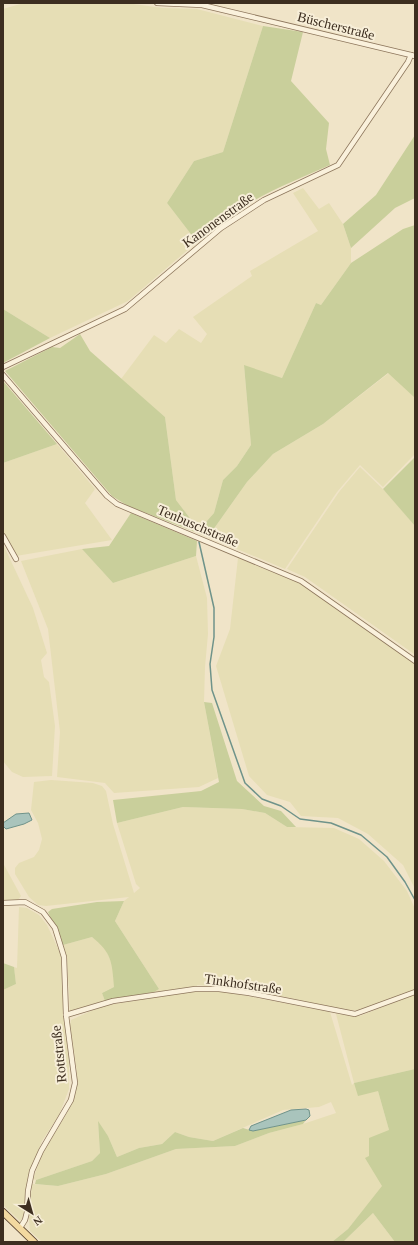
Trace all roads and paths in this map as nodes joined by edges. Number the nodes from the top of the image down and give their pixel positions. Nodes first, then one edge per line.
1 (157, 3) edge
2 (164, 3) edge
3 (413, 56) edge
4 (3, 367) edge
5 (3, 375) edge
6 (3, 536) edge
7 (16, 559) dead end
8 (415, 661) edge
9 (3, 903) edge
10 (415, 992) edge
11 (66, 1015) junction
12 (3, 1212) edge
13 (20, 1228) junction
14 (34, 1242) edge

1 - 2 street, Büscherstraße
2 - 3 street, Büscherstraße
3 - 4 street, Kanonenstraße
5 - 8 street, Tenbuschstraße
6 - 7 street
9 - 11 street, Rottstraße
10 - 11 street, Tinkhofstraße
11 - 13 street, Rottstraße
12 - 13 main road
13 - 14 main road

